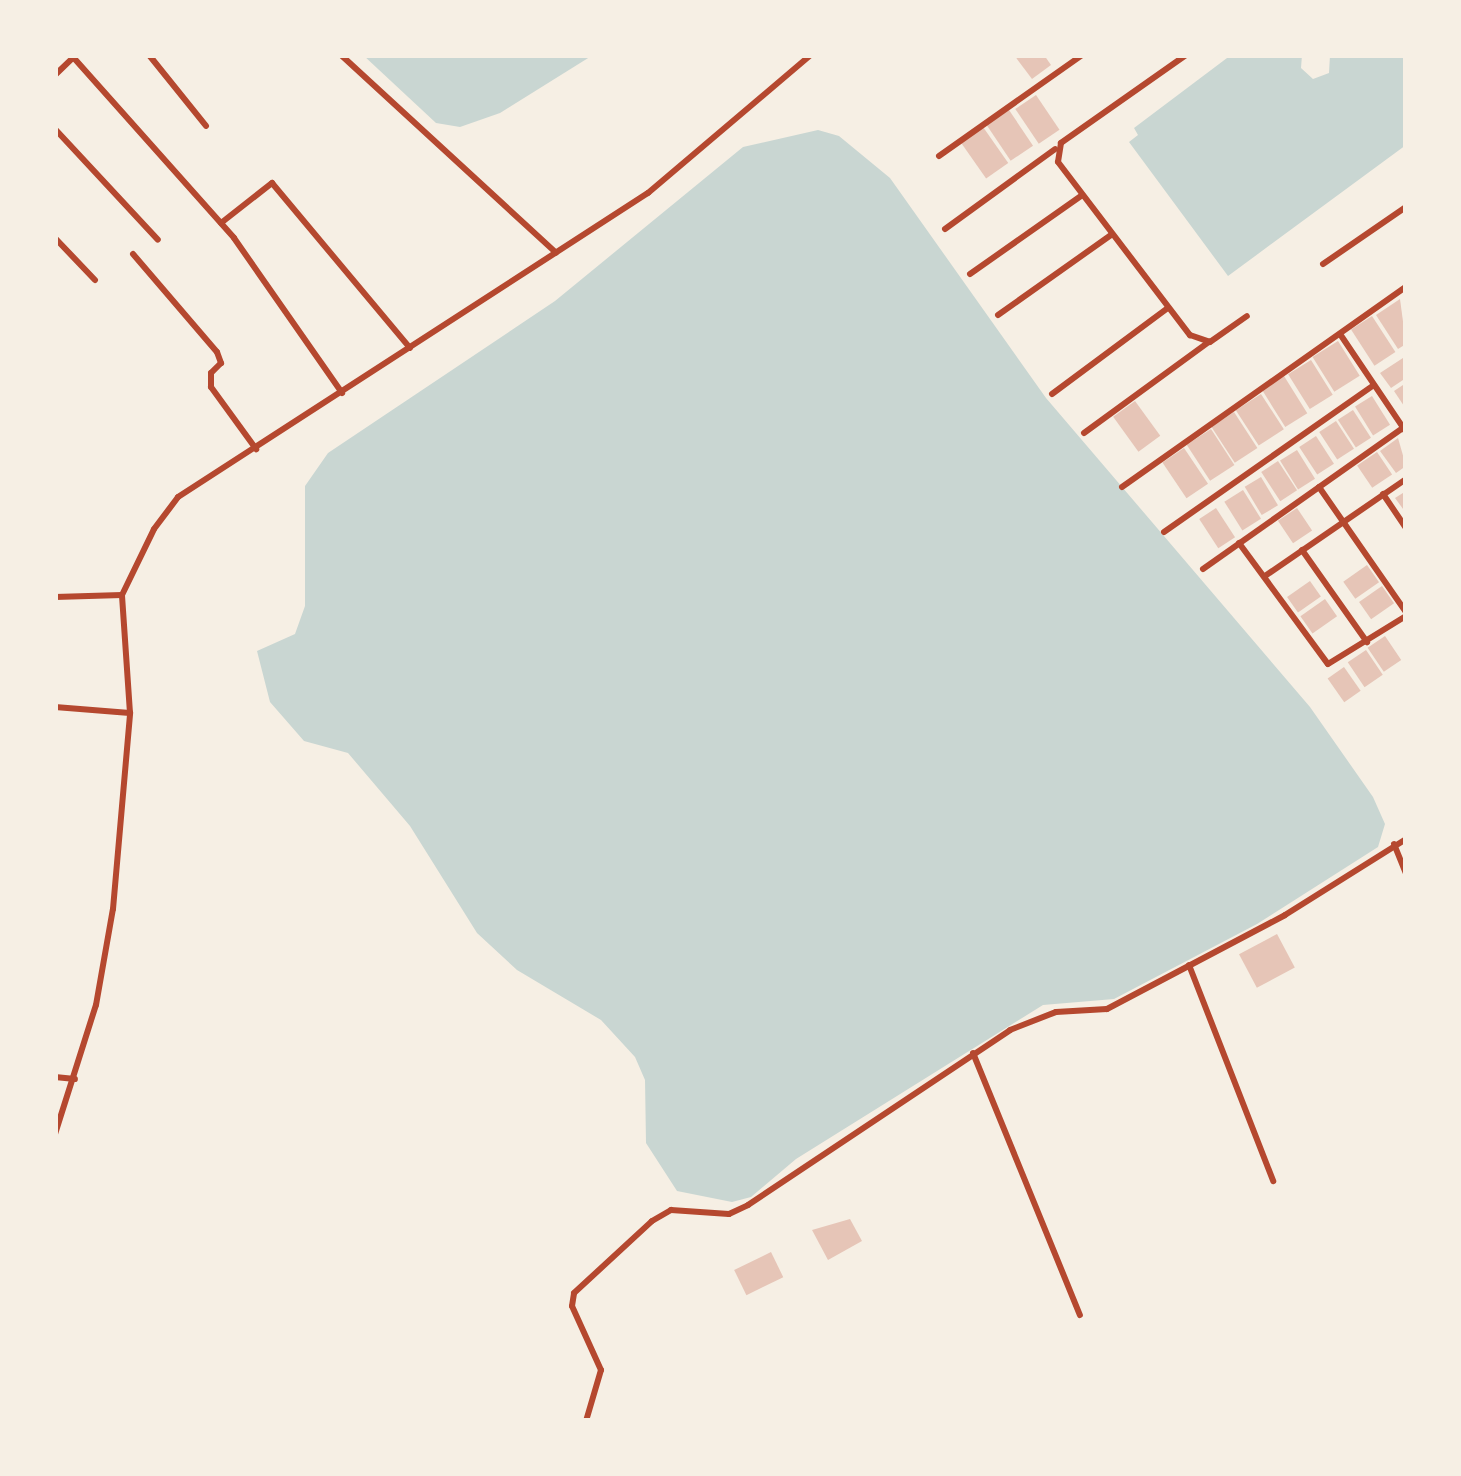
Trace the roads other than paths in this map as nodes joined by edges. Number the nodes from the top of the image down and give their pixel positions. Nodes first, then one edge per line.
1 (148, 55) edge
2 (341, 55) edge
3 (811, 55) edge
4 (1082, 55) edge
5 (1186, 55) edge
6 (74, 56) edge
7 (55, 75) edge
8 (206, 126) dead end
9 (55, 129) edge
10 (1055, 149) junction
11 (939, 156) dead end
12 (1081, 196) junction
13 (1406, 207) edge
14 (221, 223) junction
15 (945, 229) dead end
16 (1111, 235) junction
17 (55, 238) edge
18 (158, 240) dead end
19 (556, 253) junction
20 (134, 254) dead end
21 (1323, 264) dead end
22 (970, 274) dead end
23 (95, 280) dead end
24 (1406, 287) edge
25 (1168, 308) junction
26 (998, 314) dead end
27 (1247, 316) dead end
28 (1340, 334) junction
29 (1210, 342) junction
30 (410, 348) junction
31 (1374, 385) junction
32 (342, 392) junction
33 (1052, 394) dead end
34 (1405, 429) edge
35 (1084, 434) dead end
36 (256, 449) junction
37 (1406, 479) edge
38 (1122, 486) dead end
39 (1319, 487) junction
40 (1383, 494) junction
41 (1342, 521) junction
42 (1406, 528) edge
43 (1164, 532) dead end
44 (1239, 543) junction
45 (1302, 550) junction
46 (1203, 569) dead end
47 (1264, 576) junction
48 (122, 595) junction
49 (55, 597) edge
50 (1406, 614) edge
51 (1367, 642) junction
52 (55, 707) edge
53 (130, 713) junction
54 (1406, 839) edge
55 (1394, 844) junction
56 (1406, 873) edge
57 (1189, 965) junction
58 (973, 1053) junction
59 (55, 1077) edge
60 (75, 1079) junction
61 (55, 1134) edge
62 (1273, 1182) dead end
63 (1080, 1315) dead end
64 (586, 1421) edge

1 - 8 street
2 - 19 street
3 - 19 street
4 - 11 street
5 - 10 street
6 - 7 street
6 - 14 street
9 - 18 street
10 - 12 street
10 - 15 street
12 - 16 street
12 - 22 street
13 - 21 street
14 - 30 street
14 - 32 street
16 - 25 street
16 - 26 street
17 - 23 street
19 - 30 street
20 - 36 street
24 - 28 street
25 - 29 street
25 - 33 street
27 - 29 street
28 - 31 street
28 - 38 street
29 - 35 street
30 - 32 street
31 - 34 street
31 - 43 street
32 - 36 street
34 - 39 street
36 - 48 street
37 - 40 street
39 - 41 street
39 - 44 street
40 - 41 street
40 - 42 street
41 - 45 street
41 - 50 street
44 - 46 street
44 - 47 street
45 - 47 street
45 - 51 street
47 - 51 street
48 - 49 street
48 - 53 street
50 - 51 street
52 - 53 street
53 - 60 street
54 - 55 street
55 - 56 street
55 - 57 street
57 - 58 street
57 - 62 street
58 - 63 street
58 - 64 street
59 - 60 street
60 - 61 street

